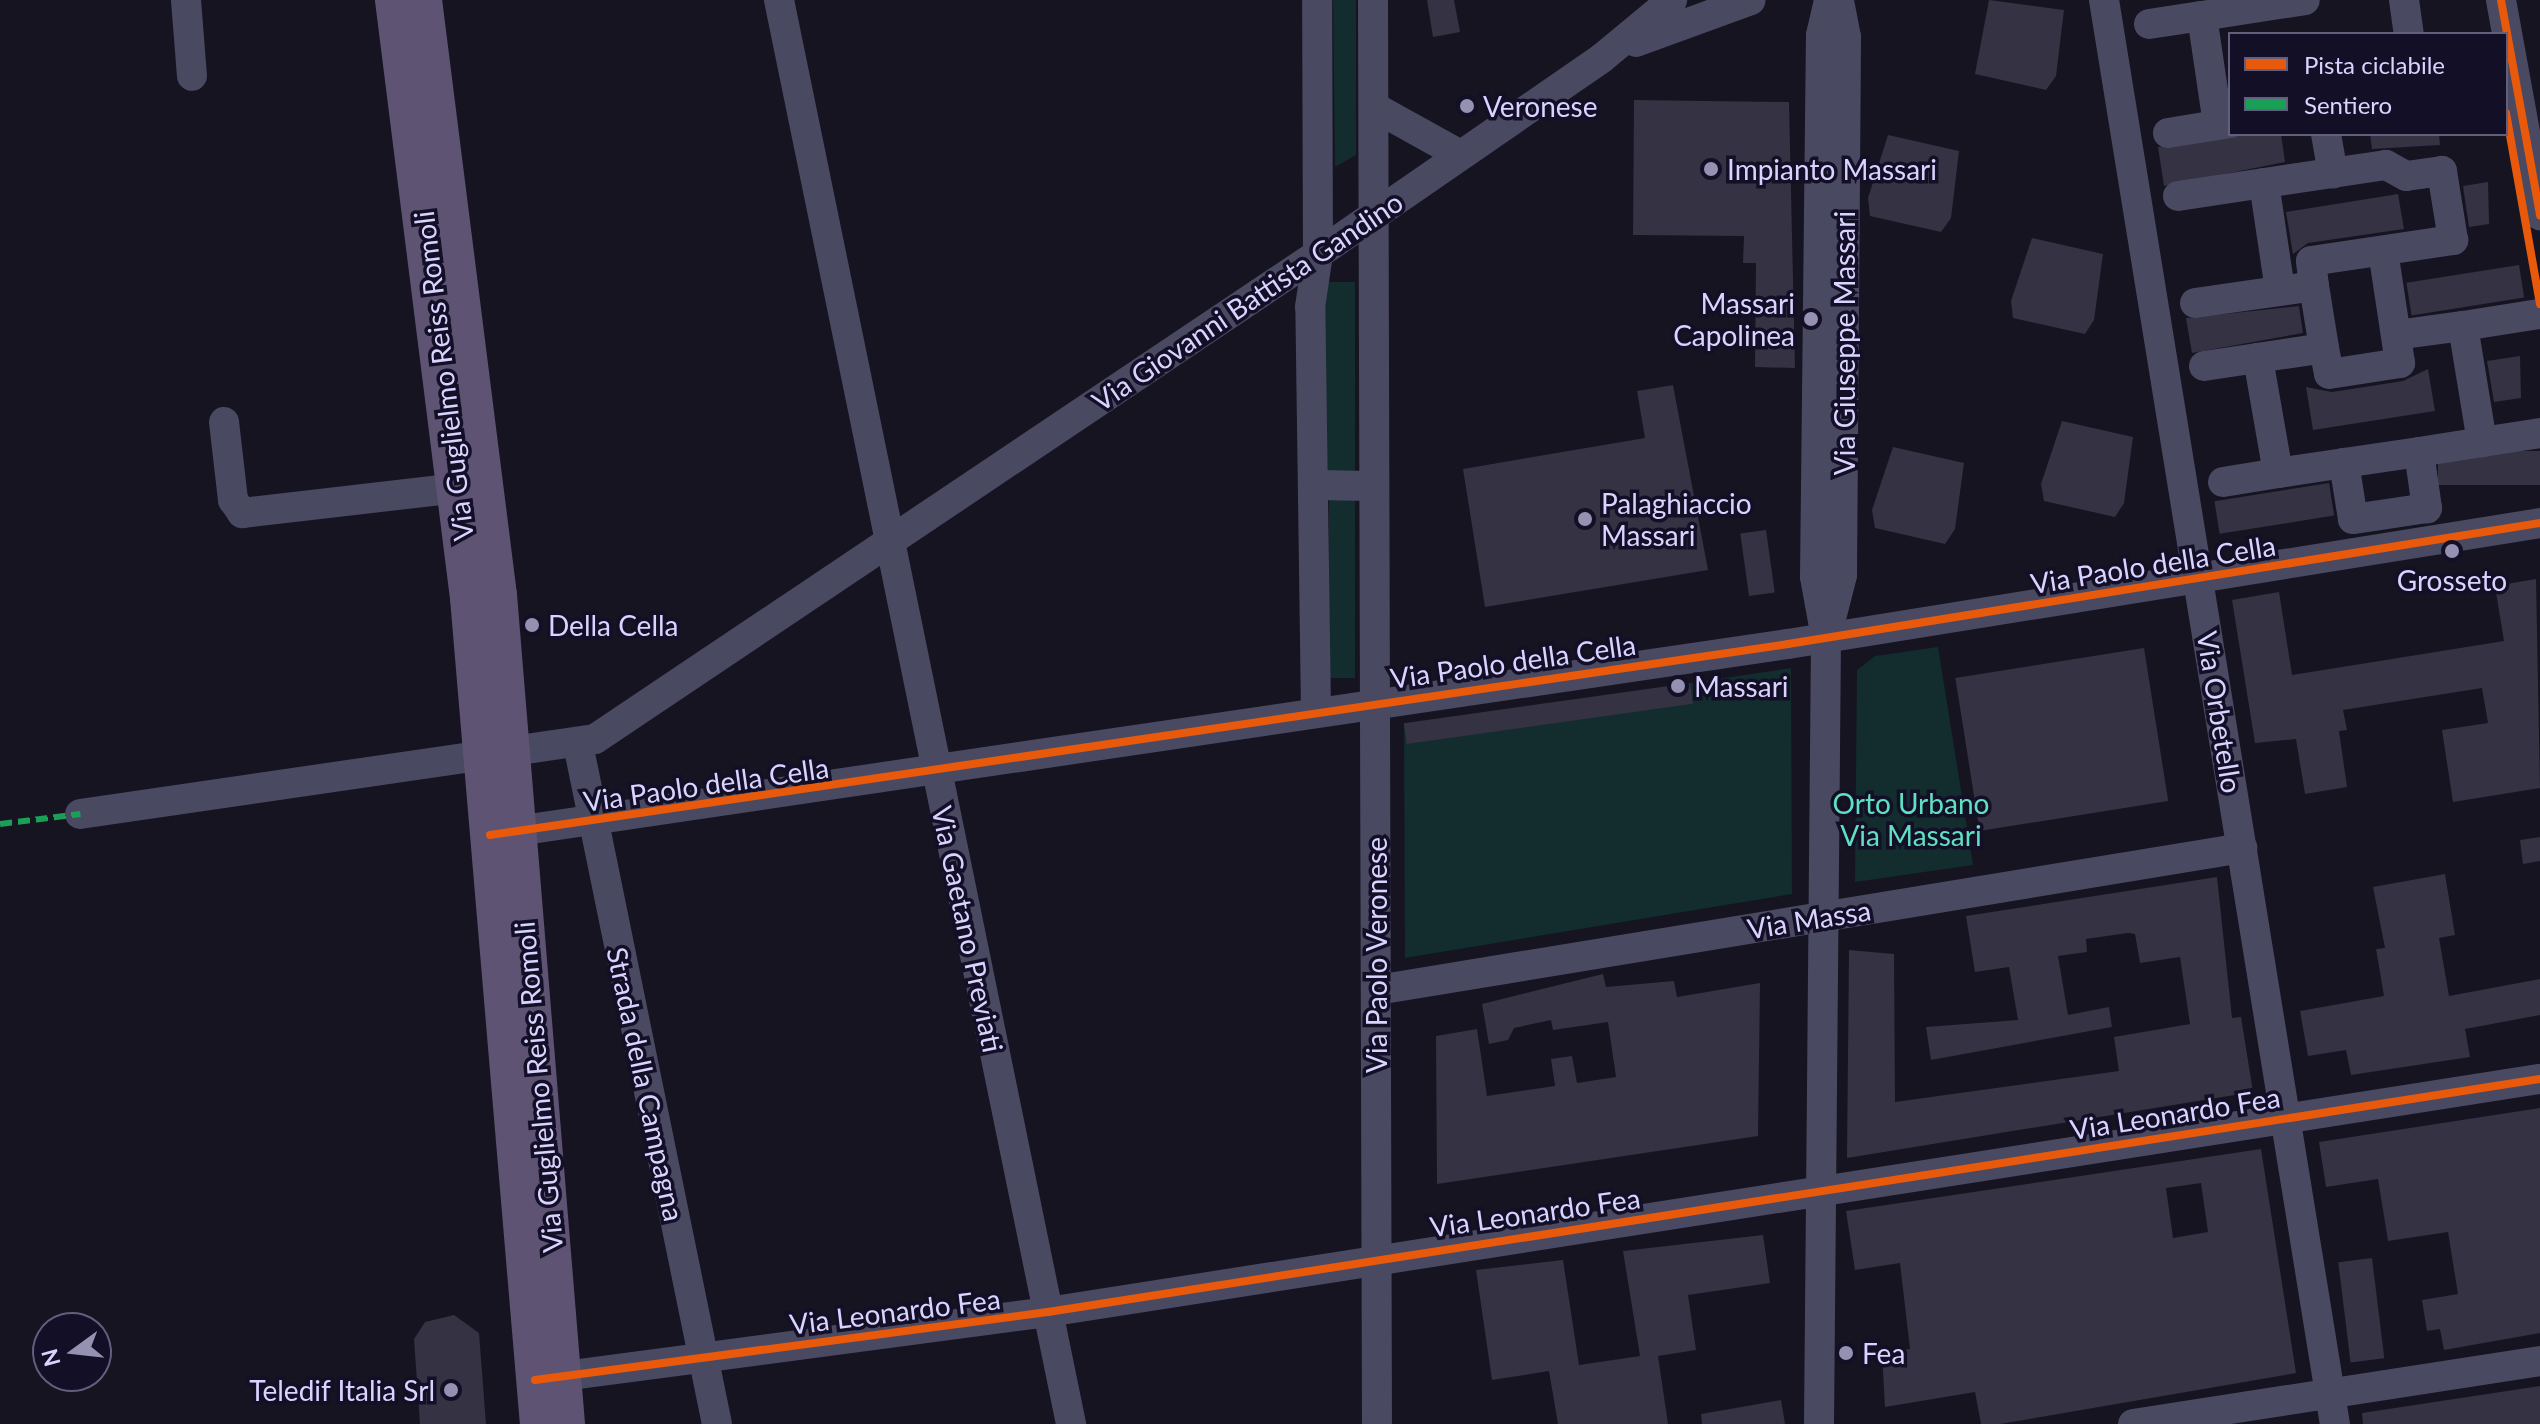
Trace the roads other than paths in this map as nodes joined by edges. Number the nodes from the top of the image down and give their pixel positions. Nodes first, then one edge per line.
1 (186, 0) edge
2 (394, 0) edge
3 (423, 0) edge
4 (779, 0) edge
5 (1317, 0) edge
6 (1373, 0) edge
7 (1709, 0) edge
8 (1751, 0) edge
9 (1829, 0) edge
10 (1839, 0) edge
11 (2104, 0) edge
12 (2305, 0) edge
13 (2404, 0) edge
14 (2501, 0) edge
15 (2268, 3) edge
16 (1671, 13) edge
17 (2202, 16) junction
18 (2149, 24) dead end
19 (2409, 32) edge
20 (2505, 32) edge
21 (2508, 57) edge
22 (192, 76) dead end
23 (2511, 81) edge
24 (1374, 107) junction
25 (2224, 124) edge
26 (2168, 133) dead end
27 (2326, 136) edge
28 (1457, 153) junction
29 (2333, 173) junction
30 (2264, 183) junction
31 (2178, 196) dead end
32 (1377, 212) junction
33 (2540, 215) edge
34 (2383, 251) junction
35 (1318, 254) junction
36 (2314, 286) junction
37 (2280, 290) junction
38 (2195, 303) dead end
39 (2540, 314) edge
40 (2463, 326) junction
41 (2396, 335) junction
42 (2324, 348) junction
43 (2258, 358) junction
44 (2204, 366) dead end
45 (224, 422) dead end
46 (2540, 433) edge
47 (2482, 442) junction
48 (2419, 452) junction
49 (2344, 463) junction
50 (2278, 473) junction
51 (2223, 482) dead end
52 (1317, 485) junction
53 (1370, 486) junction
54 (471, 487) junction
55 (2540, 523) edge
56 (892, 544) junction
57 (2198, 579) junction
58 (1826, 638) junction
59 (1376, 704) junction
60 (1316, 712) junction
61 (578, 744) junction
62 (498, 751) junction
63 (935, 772) junction
64 (80, 814) dead end
65 (590, 824) junction
66 (504, 833) junction
67 (2242, 848) junction
68 (1825, 916) junction
69 (1377, 990) junction
70 (2540, 1079) edge
71 (2285, 1117) junction
72 (1823, 1192) junction
73 (1376, 1257) junction
74 (1048, 1312) junction
75 (703, 1358) junction
76 (2540, 1361) edge
77 (548, 1378) junction
78 (2330, 1392) junction
79 (539, 1424) edge
80 (566, 1424) edge
81 (717, 1424) edge
82 (1071, 1424) edge
83 (1377, 1424) edge
84 (1819, 1424) edge
85 (2133, 1424) edge
86 (2335, 1424) edge

1 - 22 street
2 - 54 main road, Via Guglielmo Reiss Romoli
3 - 54 main road, Via Guglielmo Reiss Romoli
4 - 56 street
5 - 35 street
6 - 24 street, Via Paolo Veronese
7 - 16 street
8 - 16 street, Via Giovanni Battista Gandino
9 - 58 street, Via Giuseppe Massari
10 - 58 street, Via Giuseppe Massari
11 - 57 street, Via Orbetello
12 - 15 street
13 - 19 street
14 - 20 street
15 - 17 street
16 - 28 street, Via Giovanni Battista Gandino
17 - 18 street
17 - 25 street
21 - 23 street
23 - 33 street
24 - 28 street
24 - 32 street, Via Paolo Veronese
25 - 26 street
27 - 29 street
28 - 32 street, Via Giovanni Battista Gandino
29 - 30 street
29 - 34 street
30 - 31 street
30 - 37 street
32 - 35 street, Via Giovanni Battista Gandino
32 - 53 street, Via Paolo Veronese
34 - 36 street
34 - 41 street
35 - 52 street
35 - 56 street, Via Giovanni Battista Gandino
36 - 37 street
36 - 42 street
37 - 38 street
39 - 40 street
40 - 41 street
40 - 47 street
41 - 42 street
42 - 43 street
43 - 44 street
43 - 50 street
45 - 54 street
46 - 47 street
47 - 48 street
48 - 49 street
48 - 49 street
49 - 50 street
50 - 51 street
52 - 53 street
52 - 60 street
53 - 59 street, Via Paolo Veronese
54 - 62 main road, Via Guglielmo Reiss Romoli
55 - 57 street, Via Paolo della Cella
56 - 61 street, Via Giovanni Battista Gandino
56 - 63 street, Via Gaetano Previati
57 - 58 street, Via Paolo della Cella
57 - 67 street, Via Orbetello
58 - 59 street, Via Paolo della Cella
58 - 68 street, Via Giuseppe Massari
59 - 60 street, Via Paolo della Cella
59 - 69 street, Via Paolo Veronese
60 - 63 street, Via Paolo della Cella
61 - 62 street, Via Giovanni Battista Gandino
61 - 65 street, Strada della Campagna
62 - 64 street
62 - 66 main road, Via Guglielmo Reiss Romoli
63 - 65 street, Via Paolo della Cella
63 - 74 street, Via Gaetano Previati
65 - 66 street, Via Paolo della Cella
65 - 75 street, Strada della Campagna
66 - 77 main road, Via Guglielmo Reiss Romoli
67 - 68 street, Via Massa
67 - 71 street, Via Orbetello
68 - 69 street, Via Massa
68 - 72 street, Via Giuseppe Massari
69 - 73 street, Via Paolo Veronese
70 - 71 street, Via Leonardo Fea
71 - 72 street, Via Leonardo Fea
71 - 78 street, Via Orbetello
72 - 73 street, Via Leonardo Fea
72 - 84 street, Via Giuseppe Massari
73 - 74 street, Via Leonardo Fea
73 - 83 street, Via Paolo Veronese
74 - 75 street, Via Leonardo Fea
74 - 82 street
75 - 77 street, Via Leonardo Fea
75 - 81 street, Strada della Campagna
76 - 78 street
77 - 79 main road, Via Guglielmo Reiss Romoli
77 - 80 main road, Via Guglielmo Reiss Romoli
78 - 85 street
78 - 86 street, Via Orbetello

